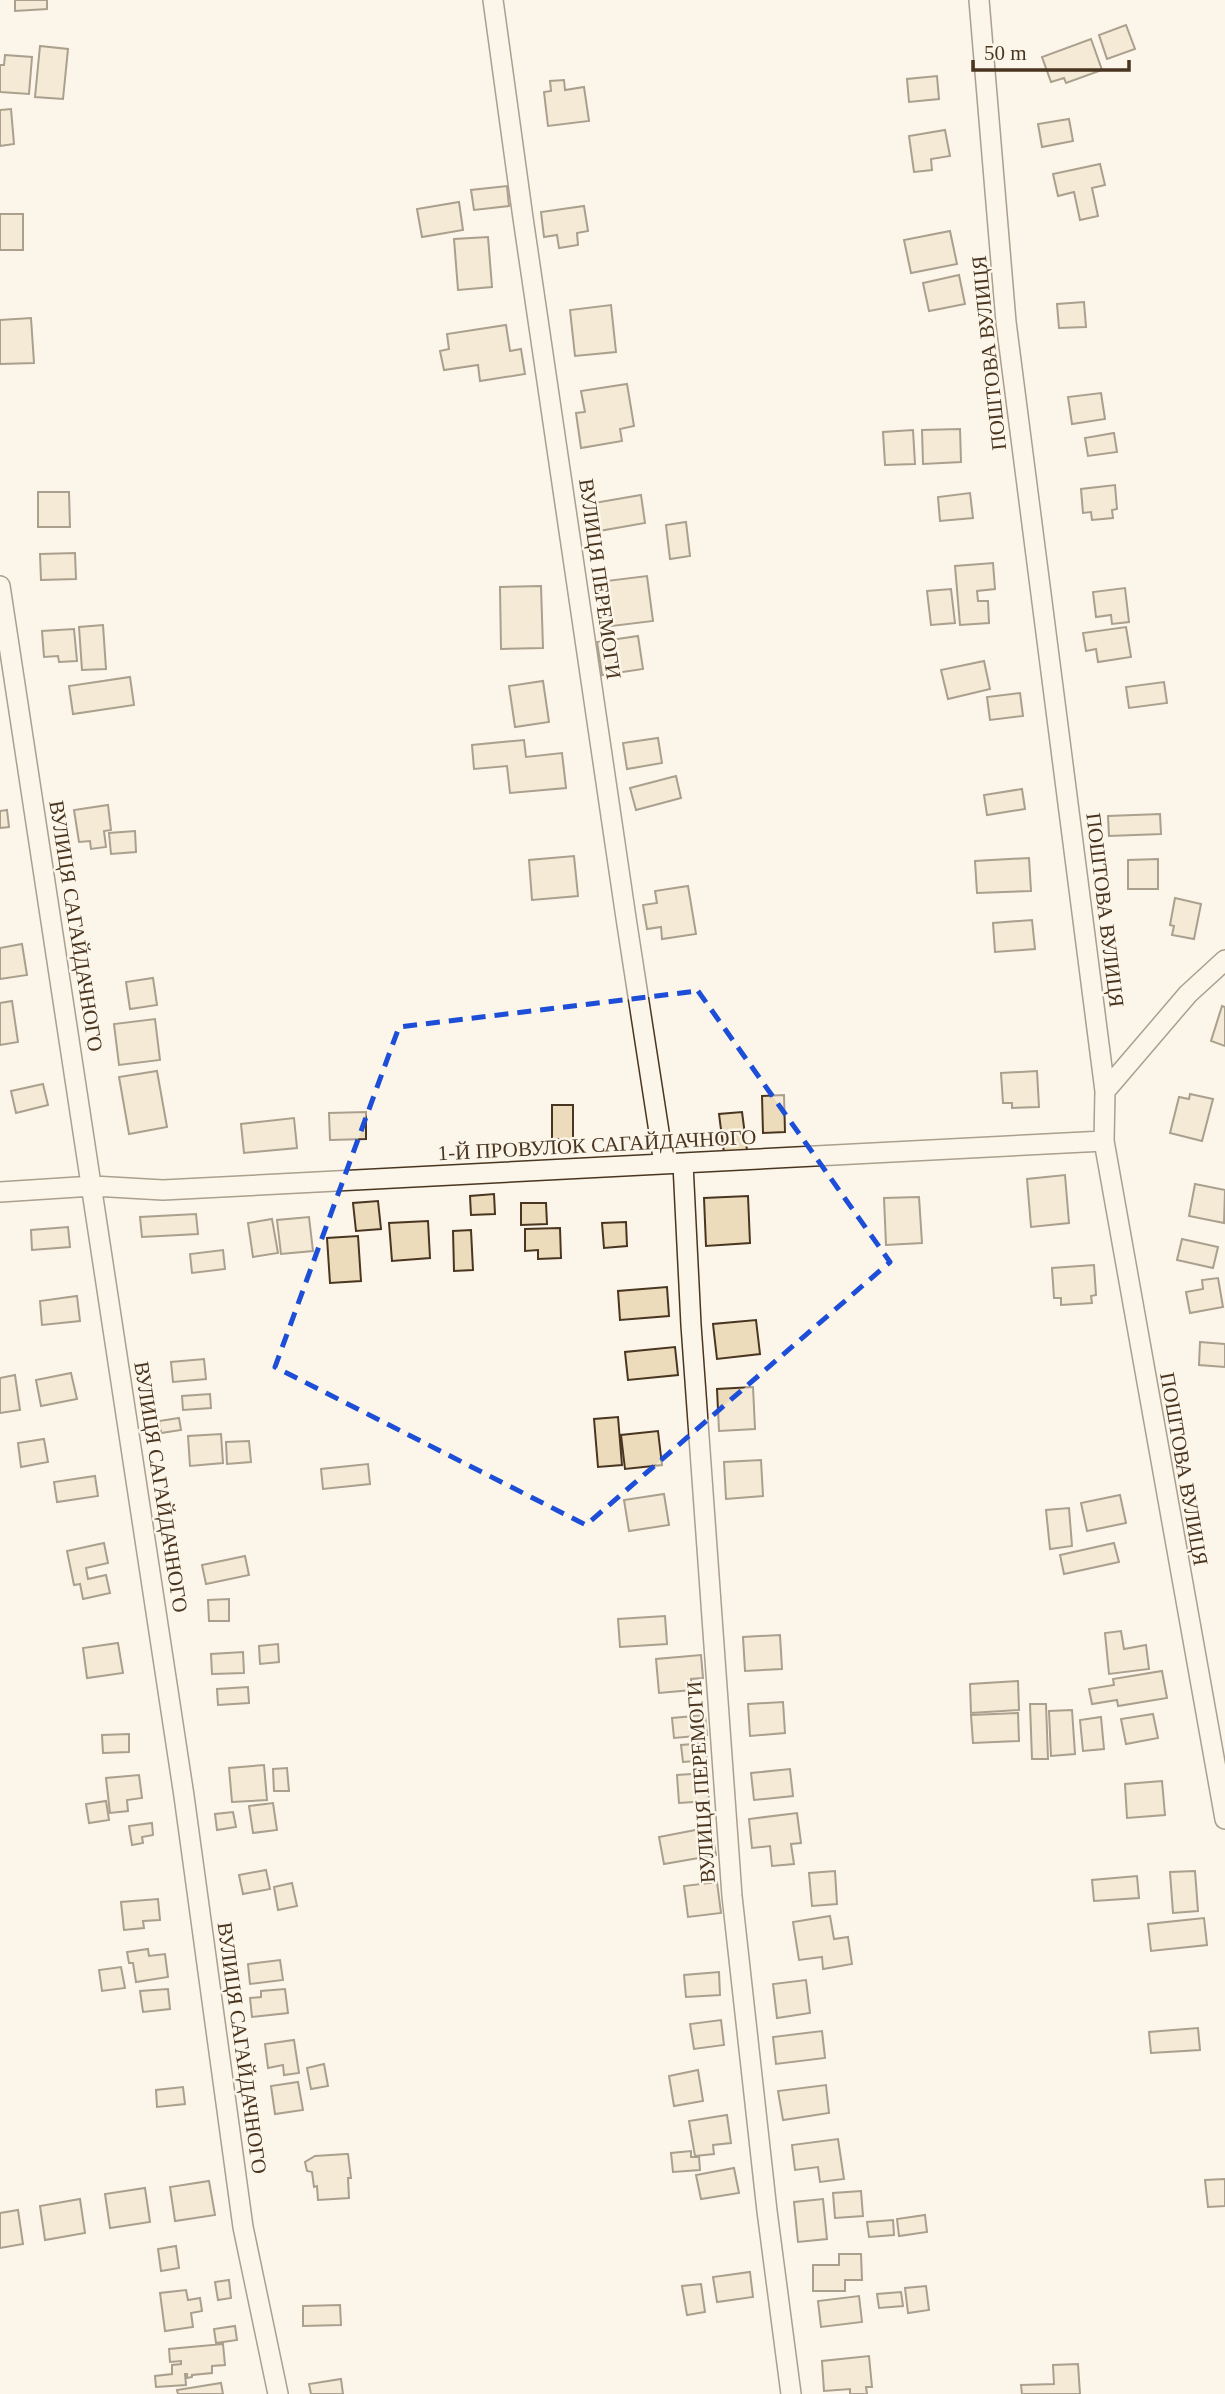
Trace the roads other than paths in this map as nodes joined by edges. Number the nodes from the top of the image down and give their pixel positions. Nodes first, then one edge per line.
1 (494, 0) edge
2 (979, 0) edge
3 (0, 586) edge
4 (1225, 960) edge
5 (1105, 1091) junction
6 (1104, 1141) junction
7 (674, 1164) junction
8 (93, 1186) junction
9 (0, 1192) edge
10 (1225, 1819) edge
11 (278, 2394) edge
12 (791, 2394) edge

1 - 7 street, ВУЛИЦЯ ПЕРЕМОГИ
2 - 5 street, ПОШТОВА ВУЛИЦЯ
3 - 8 street, ВУЛИЦЯ САГАЙДАЧНОГО
4 - 5 street
5 - 6 street, ПОШТОВА ВУЛИЦЯ
6 - 7 street, 1-Й ПРОВУЛОК САГАЙДАЧНОГО
6 - 10 street, ПОШТОВА ВУЛИЦЯ
7 - 8 street, 1-Й ПРОВУЛОК САГАЙДАЧНОГО
7 - 12 street, ВУЛИЦЯ ПЕРЕМОГИ
8 - 9 street, 1-Й ПРОВУЛОК САГАЙДАЧНОГО
8 - 11 street, ВУЛИЦЯ САГАЙДАЧНОГО

